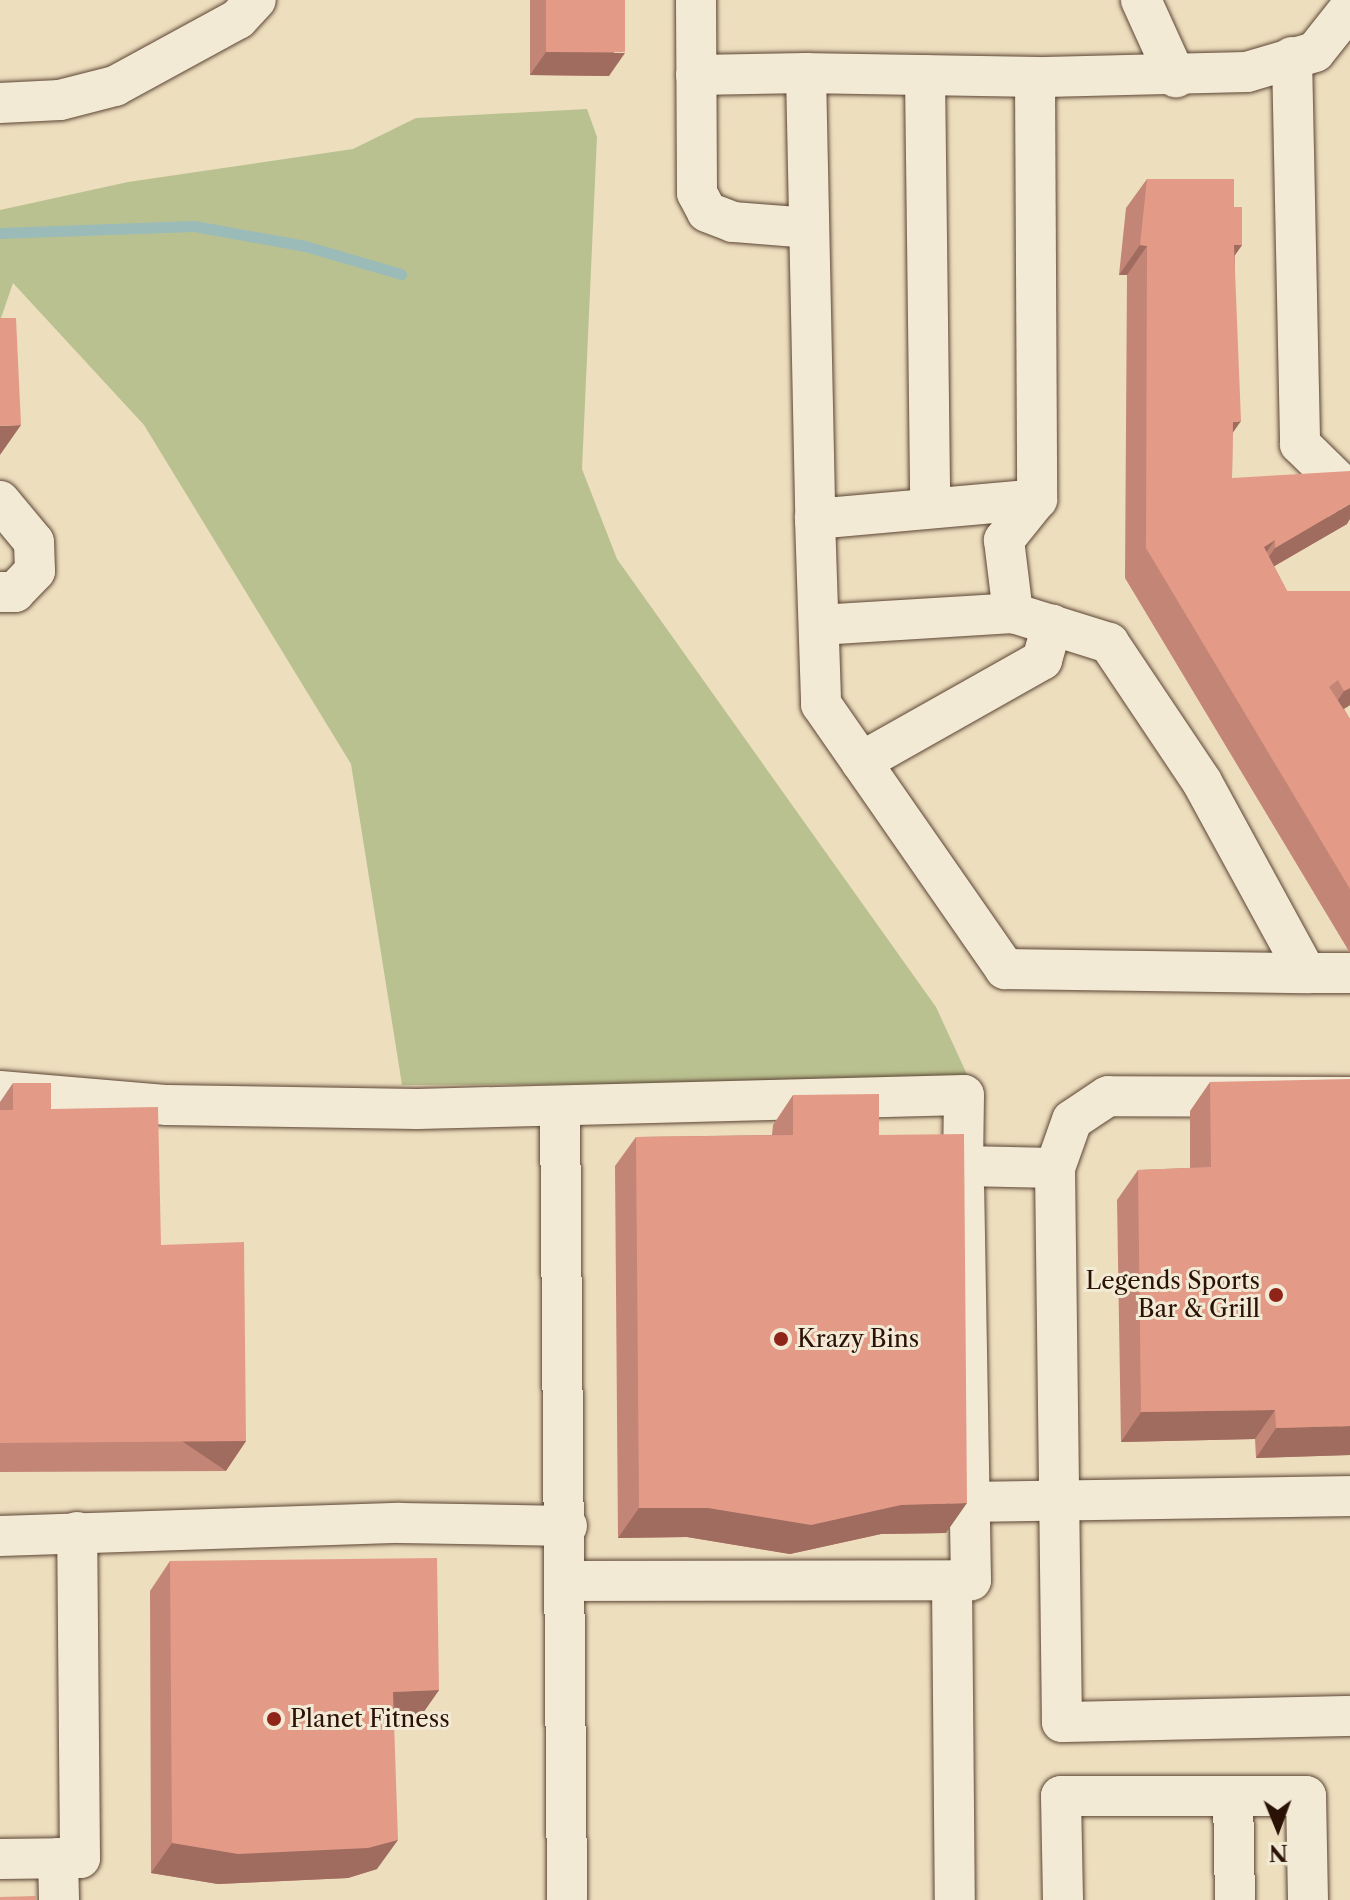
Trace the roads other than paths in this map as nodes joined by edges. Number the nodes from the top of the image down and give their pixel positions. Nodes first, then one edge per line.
1 (256, 0) edge
2 (696, 0) edge
3 (1141, 0) edge
4 (1342, 13) edge
5 (1292, 57) junction
6 (806, 73) junction
7 (696, 75) junction
8 (925, 75) junction
9 (1035, 77) junction
10 (1176, 77) junction
11 (0, 103) edge
12 (809, 228) junction
13 (1350, 493) edge
14 (1037, 499) junction
15 (0, 501) edge
16 (930, 508) junction
17 (815, 519) junction
18 (0, 592) edge
19 (1013, 613) junction
20 (1052, 624) junction
21 (819, 625) junction
22 (861, 762) junction
23 (1306, 973) junction
24 (1350, 973) edge
25 (0, 1091) edge
26 (1350, 1097) edge
27 (560, 1107) junction
28 (963, 1166) junction
29 (1055, 1168) junction
30 (1350, 1496) edge
31 (1055, 1501) junction
32 (970, 1502) junction
33 (567, 1526) junction
34 (77, 1532) junction
35 (0, 1536) edge
36 (567, 1581) junction
37 (952, 1581) junction
38 (1350, 1716) edge
39 (1233, 1796) junction
40 (58, 1858) junction
41 (0, 1859) edge
42 (59, 1900) edge
43 (567, 1900) edge
44 (955, 1900) edge
45 (1063, 1900) edge
46 (1235, 1900) edge
47 (1308, 1900) edge

1 - 11 street
2 - 7 street
3 - 10 street
4 - 5 street
5 - 10 street
5 - 13 street
6 - 7 street
6 - 8 street
6 - 12 street
7 - 12 street
8 - 9 street
8 - 16 street
9 - 10 street
9 - 14 street
12 - 17 street
14 - 16 street
14 - 19 street
15 - 18 street
16 - 17 street
17 - 21 street
19 - 20 street
19 - 21 street
20 - 22 street
20 - 23 street
21 - 22 street
22 - 23 street
23 - 24 street
25 - 27 street
26 - 29 street
27 - 28 street
27 - 33 street
28 - 29 street
28 - 32 street
29 - 31 street
30 - 31 street
31 - 32 street
31 - 38 street
32 - 37 street
33 - 34 street
33 - 36 street
34 - 35 street
34 - 40 street
36 - 37 street
36 - 43 street
37 - 44 street
39 - 45 street
39 - 46 street
39 - 47 street
40 - 41 street
40 - 42 street

